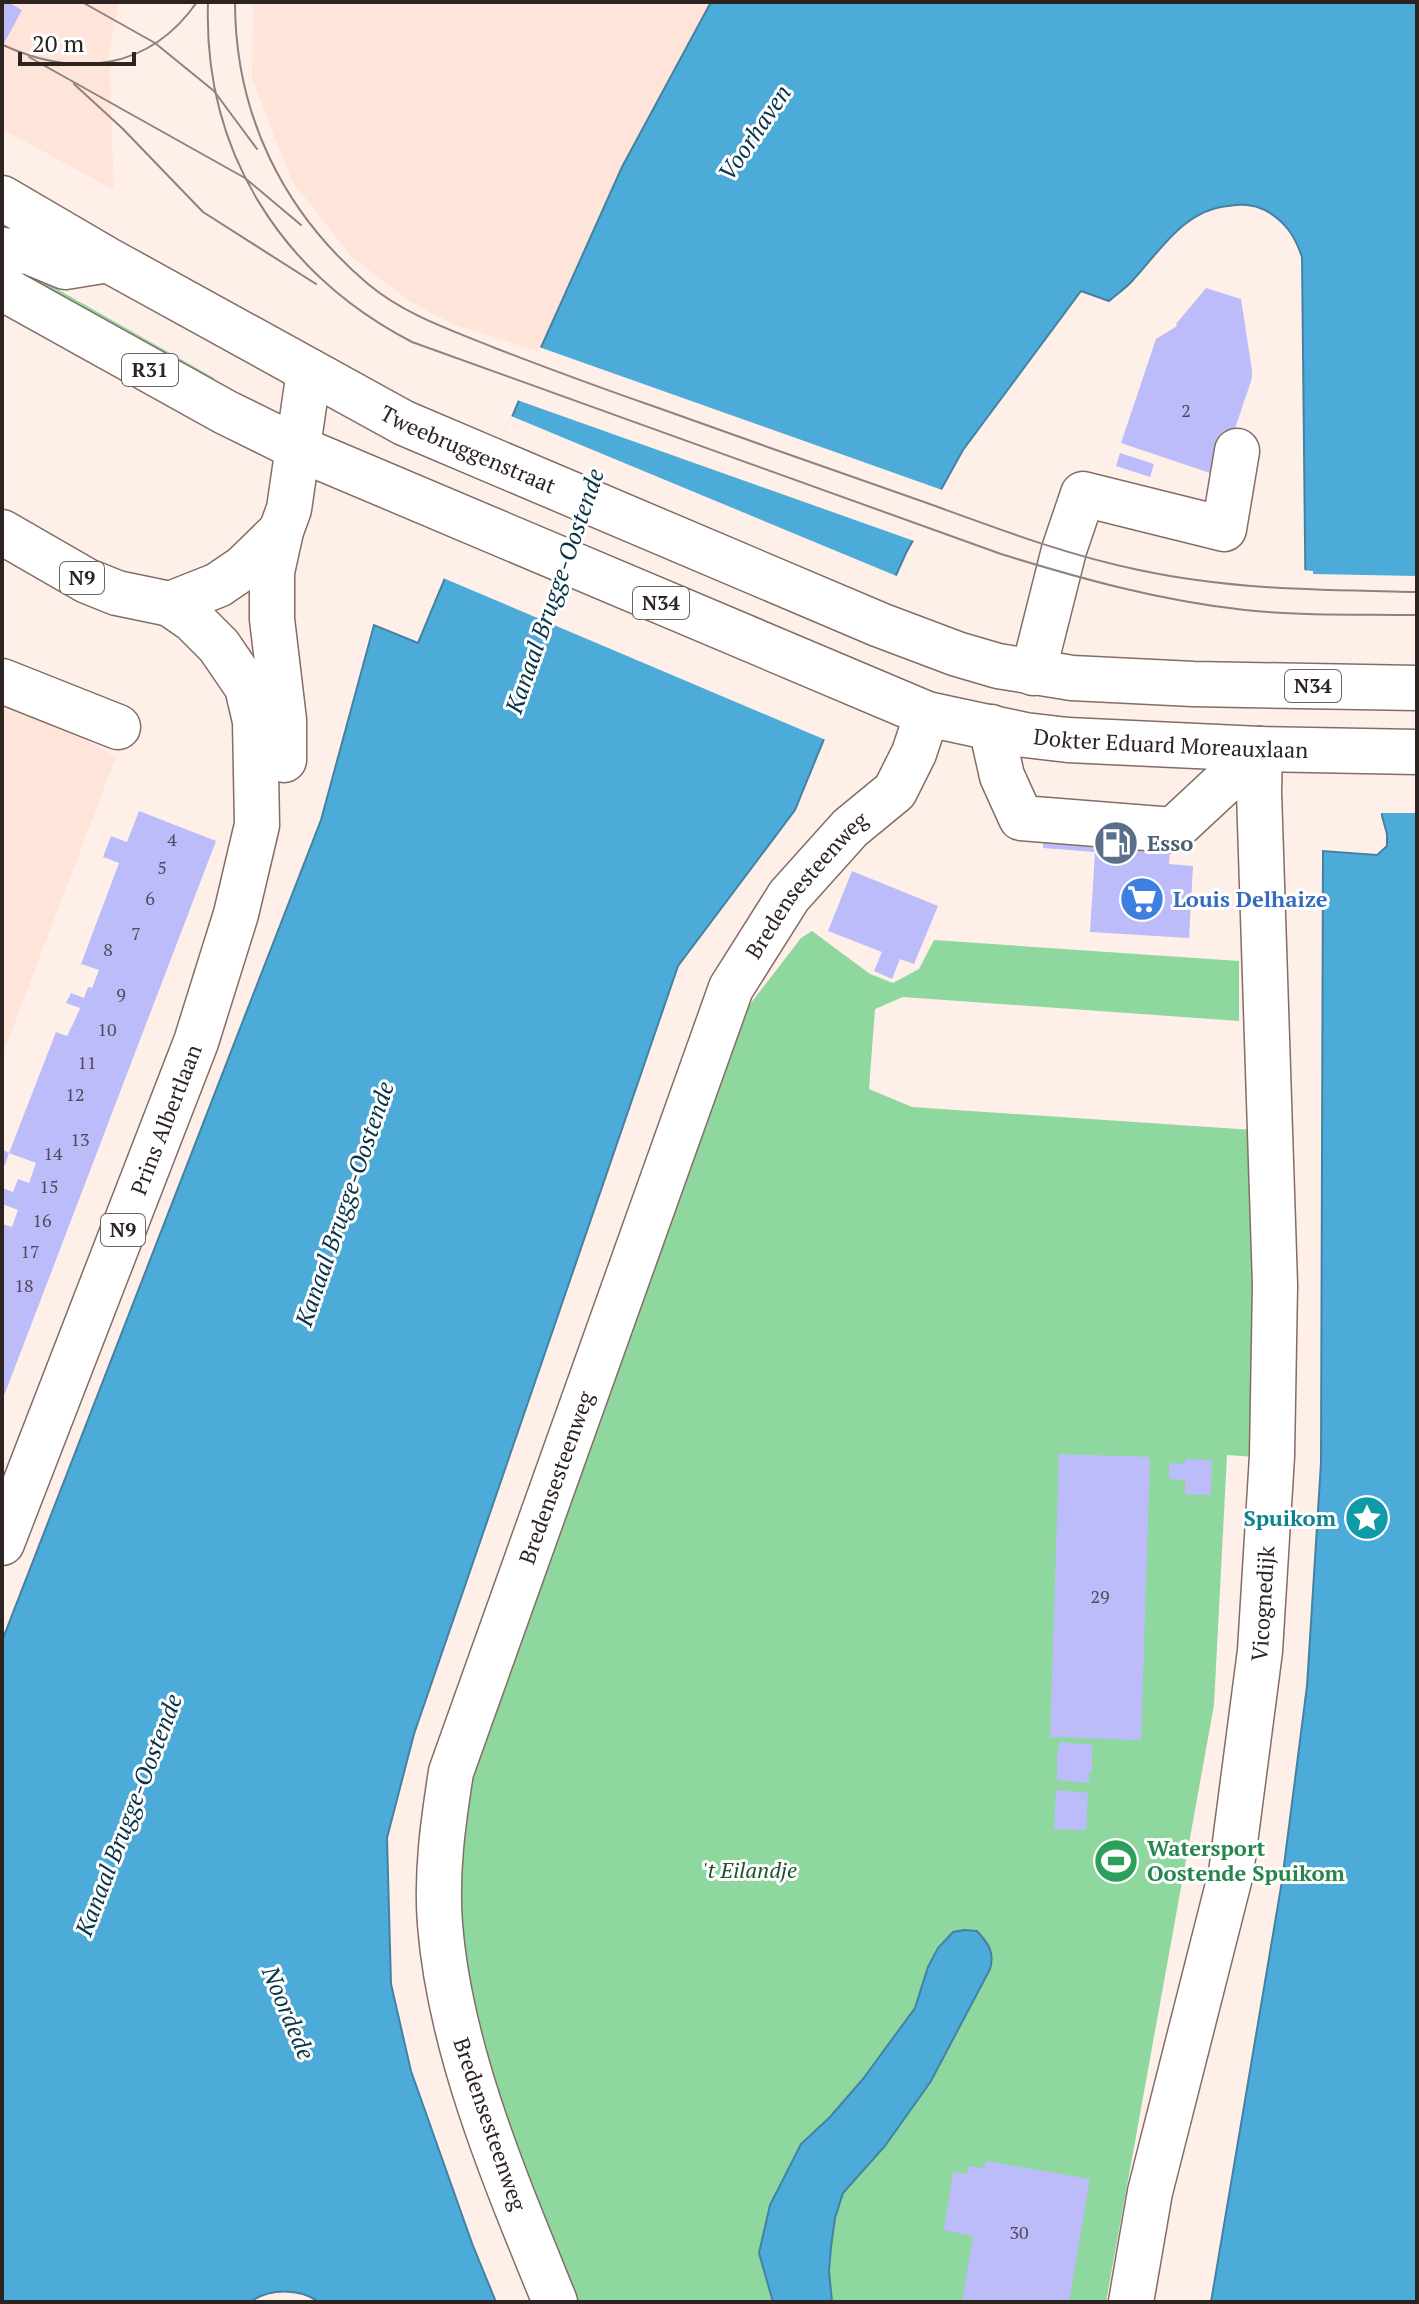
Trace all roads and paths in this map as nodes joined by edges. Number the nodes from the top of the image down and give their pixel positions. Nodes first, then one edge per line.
1 (2, 198) edge
2 (2, 250) edge
3 (108, 260) junction
4 (2, 288) edge
5 (309, 371) junction
6 (300, 449) junction
7 (1237, 451) dead end
8 (281, 531) junction
9 (2, 532) edge
10 (170, 604) junction
11 (1033, 673) junction
12 (2, 681) edge
13 (1396, 687) edge
14 (118, 727) dead end
15 (991, 727) junction
16 (920, 734) junction
17 (1260, 749) junction
18 (1417, 752) edge
19 (257, 825) junction
20 (5, 1526) edge
21 (555, 2302) edge
22 (1131, 2302) edge

1 - 3 main road, Tweebruggenstraat
2 - 3 main road
3 - 5 main road, Tweebruggenstraat
4 - 6 main road, R31
5 - 6 main road, Prins Albertlaan
5 - 11 main road, Tweebruggenstraat / N34
6 - 8 main road, Prins Albertlaan
6 - 16 main road, N34
7 - 11 main road
8 - 10 main road
8 - 19 main road, Prins Albertlaan / N9
9 - 10 main road, N9
10 - 19 main road, Prins Albertlaan / N9
11 - 13 main road, N34
12 - 14 main road
15 - 16 main road, Dokter Eduard Moreauxlaan / N34
15 - 17 main road, Dokter Eduard Moreauxlaan / N34
15 - 17 main road
16 - 21 main road, Bredensesteenweg
17 - 18 main road, Dokter Eduard Moreauxlaan / N34
17 - 22 main road, Vicognedijk
19 - 20 main road, Prins Albertlaan / N9

